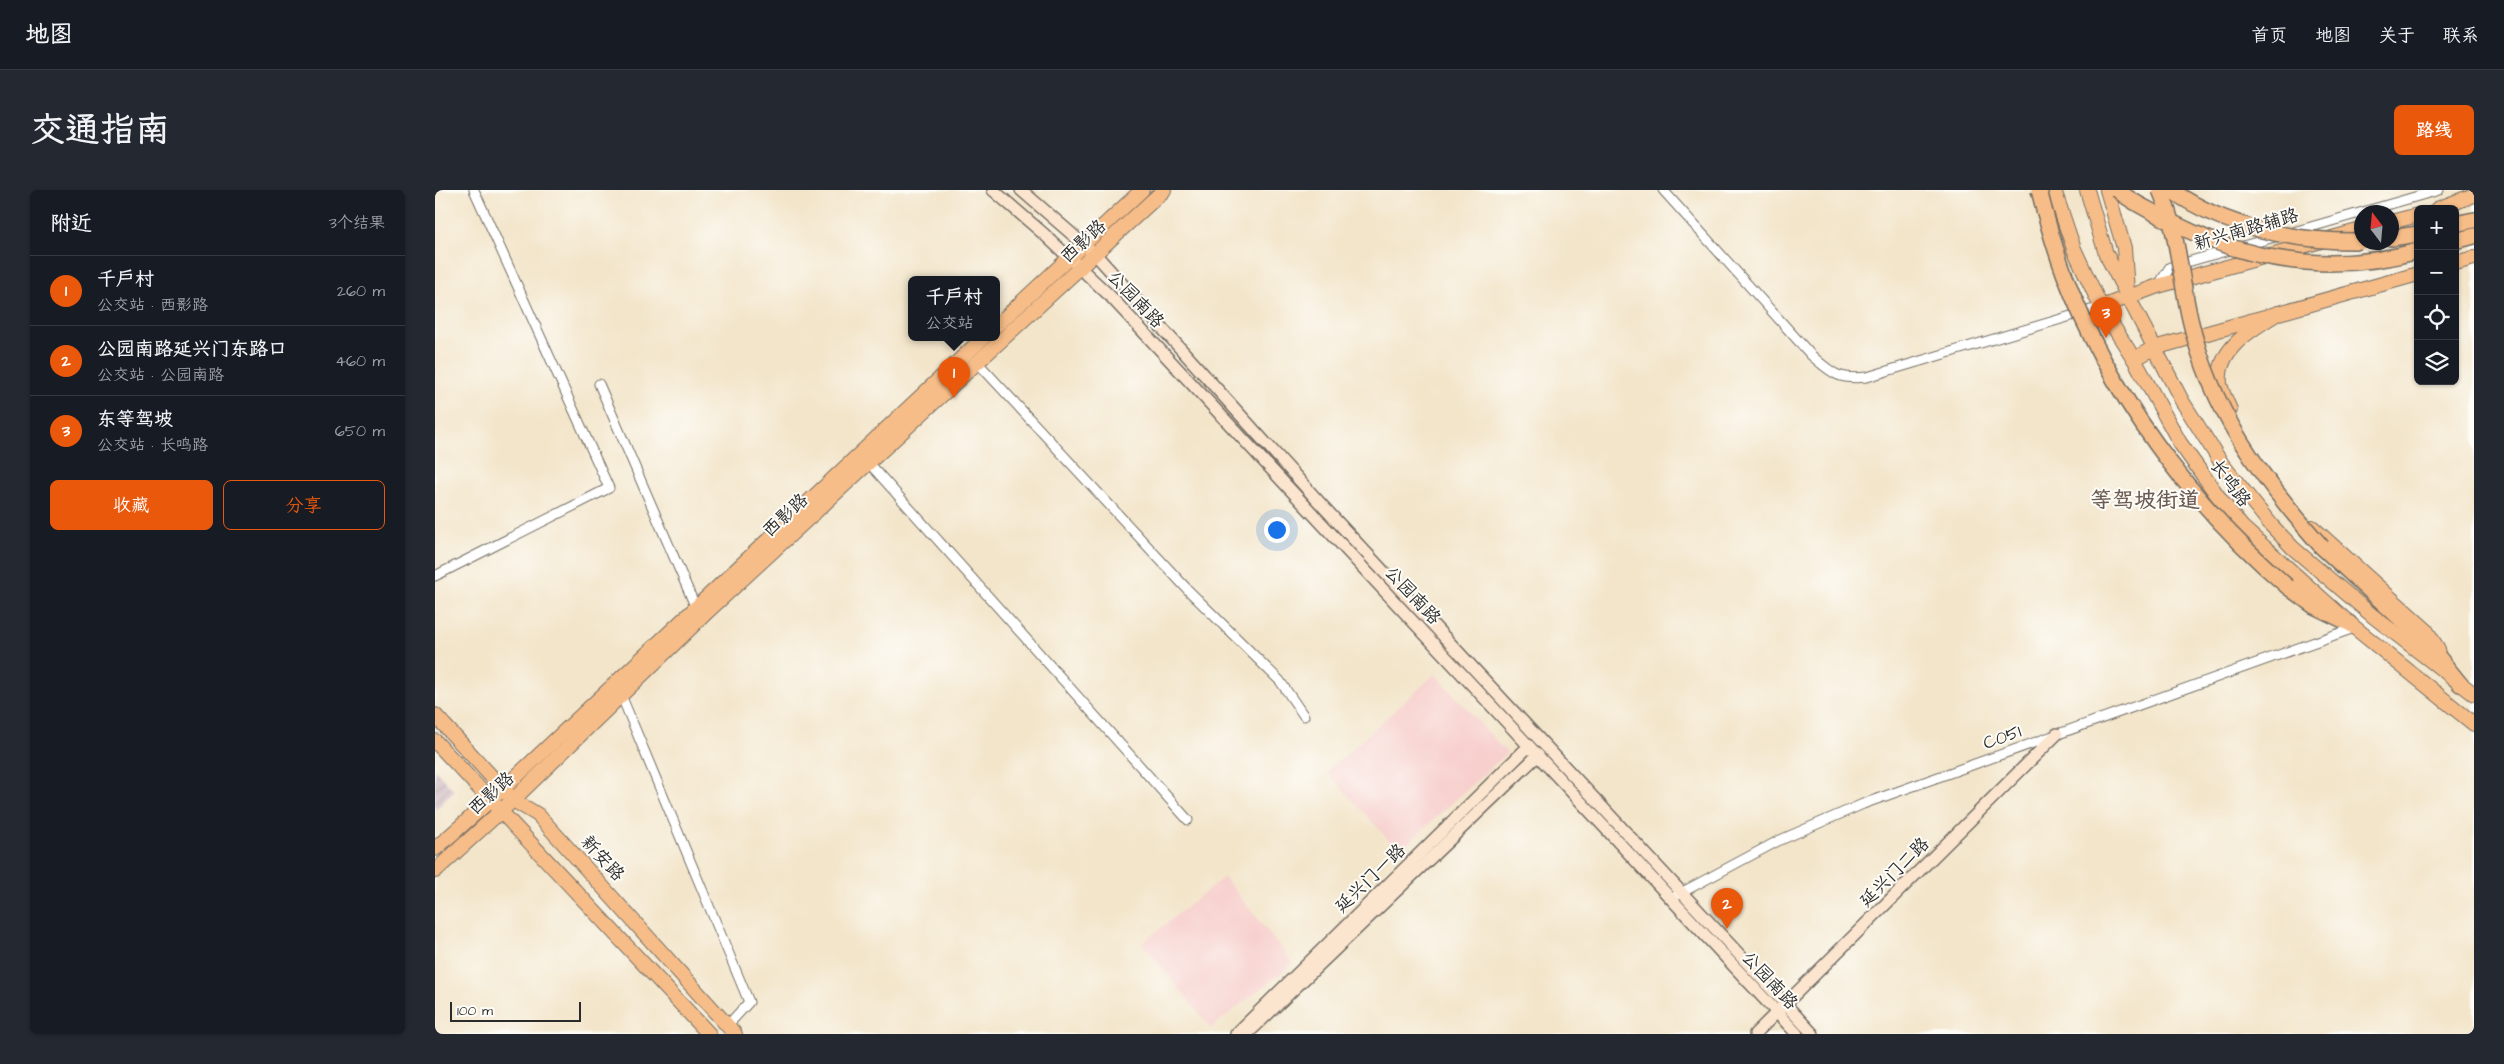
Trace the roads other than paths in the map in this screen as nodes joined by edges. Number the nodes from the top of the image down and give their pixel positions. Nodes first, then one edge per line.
1 (473, 190) edge
2 (993, 190) edge
3 (1021, 190) edge
4 (1142, 190) edge
5 (1164, 190) edge
6 (1663, 190) edge
7 (2039, 190) edge
8 (2054, 190) edge
9 (2087, 190) edge
10 (2107, 190) edge
11 (2117, 190) edge
12 (2160, 190) edge
13 (2171, 190) edge
14 (2439, 190) edge
15 (2474, 195) edge
16 (2474, 200) edge
17 (2448, 205) edge
18 (2456, 205) edge
19 (2414, 216) edge
20 (2399, 220) edge
21 (2474, 220) edge
22 (2459, 223) edge
23 (2354, 232) edge
24 (2414, 235) edge
25 (2474, 236) edge
26 (2399, 237) edge
27 (2459, 240) edge
28 (2354, 241) edge
29 (1085, 244) junction
30 (2414, 252) edge
31 (1096, 255) junction
32 (1071, 258) junction
33 (2474, 258) edge
34 (2459, 263) edge
35 (1082, 268) junction
36 (2414, 275) edge
37 (2158, 286) junction
38 (2127, 297) junction
39 (2101, 307) junction
40 (2278, 313) junction
41 (1000, 322) edge
42 (980, 341) edge
43 (2155, 348) junction
44 (2134, 359) junction
45 (978, 363) junction
46 (599, 384) dead end
47 (869, 464) junction
48 (435, 576) edge
49 (696, 608) junction
50 (2351, 625) junction
51 (2460, 684) junction
52 (2474, 694) edge
53 (621, 695) junction
54 (435, 715) edge
55 (1304, 716) dead end
56 (2474, 724) edge
57 (2057, 734) junction
58 (435, 741) edge
59 (1529, 746) junction
60 (1537, 755) junction
61 (503, 789) junction
62 (513, 800) junction
63 (489, 801) junction
64 (499, 811) junction
65 (1188, 820) dead end
66 (435, 849) edge
67 (435, 871) edge
68 (1681, 893) junction
69 (1671, 898) junction
70 (1786, 1003) junction
71 (1776, 1012) junction
72 (731, 1030) edge
73 (709, 1034) edge
74 (1236, 1034) edge
75 (1247, 1034) edge
76 (1755, 1034) edge
77 (1797, 1034) edge
78 (1813, 1034) edge

1 - 48 street
2 - 32 main road, 公园南路
3 - 29 main road, 公园南路
4 - 29 main road, 西影路
5 - 31 main road, 西影路
6 - 39 street
7 - 50 highway, bridge
8 - 39 main road, 长鸣路
9 - 38 main road, 长鸣路
10 - 38 main road
11 - 30 highway, bridge
12 - 51 highway, bridge
13 - 28 highway, bridge
14 - 37 street, 新兴南路辅路
15 - 17 main road
16 - 18 main road
19 - 20 main road
21 - 22 highway
23 - 37 main road
24 - 26 highway
25 - 27 highway
29 - 31 main road, 公园南路
29 - 32 main road, 西影路
31 - 35 main road, 西影路
31 - 68 main road, 公园南路
32 - 35 main road, 公园南路
32 - 41 main road, 西影路
33 - 34 main road
35 - 45 main road, 西影路
35 - 59 main road, 公园南路
36 - 40 main road
37 - 38 main road
38 - 39 main road
38 - 43 main road, 长鸣路
39 - 44 main road, 长鸣路
40 - 43 main road
40 - 51 main road
42 - 49 main road, 西影路
43 - 44 main road
43 - 51 main road, 长鸣路
44 - 50 main road, 长鸣路
45 - 47 main road, 西影路
45 - 55 street
46 - 49 street
47 - 53 main road, 西影路
47 - 65 street
49 - 61 main road, 西影路
50 - 56 main road, 长鸣路
50 - 57 street, C051
51 - 52 main road, 长鸣路
53 - 62 main road, 西影路
53 - 72 street
54 - 61 main road, 新安路
57 - 68 street, C051
57 - 70 main road, 延兴门二路
58 - 63 main road
59 - 60 main road, 公园南路
59 - 74 main road, 延兴门一路
60 - 69 main road, 公园南路
60 - 75 main road, 延兴门一路
61 - 62 main road, 新安路
61 - 63 main road, 西影路
62 - 64 main road, 西影路
62 - 72 main road, 新安路
63 - 64 main road
63 - 66 main road, 西影路
64 - 67 main road, 西影路
64 - 73 main road
68 - 69 street, C051
68 - 70 main road, 公园南路
69 - 71 main road, 公园南路
70 - 71 main road, 延兴门二路
70 - 78 main road, 公园南路
71 - 76 main road, 延兴门二路
71 - 77 main road, 公园南路

